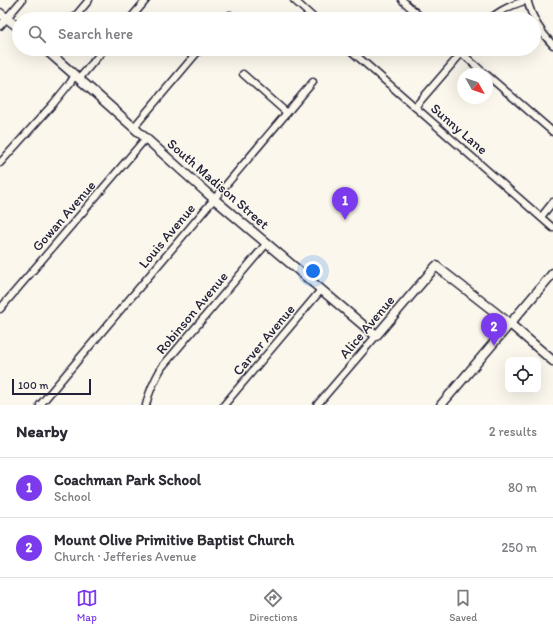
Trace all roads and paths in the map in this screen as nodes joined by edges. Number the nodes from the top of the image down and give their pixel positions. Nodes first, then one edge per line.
1 (22, 0) edge
2 (89, 0) edge
3 (146, 0) edge
4 (294, 0) edge
5 (402, 0) edge
6 (527, 0) edge
7 (79, 12) edge
8 (136, 12) edge
9 (307, 12) edge
10 (415, 12) edge
11 (499, 12) edge
12 (531, 12) edge
13 (3, 15) edge
14 (12, 22) edge
15 (0, 26) edge
16 (541, 31) edge
17 (553, 45) edge
18 (54, 56) edge
19 (97, 56) edge
20 (194, 56) edge
21 (357, 56) edge
22 (456, 56) edge
23 (467, 56) edge
24 (479, 68) edge
25 (243, 74) dead end
26 (77, 77) junction
27 (493, 81) edge
28 (313, 82) dead end
29 (415, 107) junction
30 (287, 113) junction
31 (134, 127) junction
32 (553, 132) edge
33 (146, 138) junction
34 (0, 163) edge
35 (214, 198) junction
36 (553, 202) edge
37 (540, 217) junction
38 (553, 228) edge
39 (267, 243) junction
40 (553, 273) edge
41 (321, 290) junction
42 (0, 309) edge
43 (509, 323) junction
44 (376, 336) junction
45 (553, 361) edge
46 (40, 405) edge
47 (146, 405) edge
48 (224, 405) edge
49 (317, 405) edge
50 (441, 405) edge

1 - 13 street
2 - 7 street
3 - 8 street
4 - 9 street
5 - 10 street
6 - 11 street
6 - 12 street
13 - 14 street
13 - 15 street
16 - 17 street
18 - 26 street, South Madison Street
19 - 26 street
20 - 31 street
21 - 29 street, Sunny Lane
22 - 29 street
23 - 24 street
25 - 30 street
26 - 31 street, South Madison Street
26 - 34 street
27 - 32 street
28 - 30 street, Louis Avenue
29 - 37 street, Sunny Lane
30 - 35 street, Louis Avenue
31 - 33 street, South Madison Street
33 - 35 street, South Madison Street
33 - 42 street, Gowan Avenue
35 - 39 street, South Madison Street
35 - 46 street, Louis Avenue
36 - 37 street
37 - 38 street, Sunny Lane
39 - 41 street, South Madison Street
39 - 47 street, Robinson Avenue
40 - 43 street
41 - 44 street, South Madison Street
41 - 48 street, Carver Avenue
43 - 44 street, Alice Avenue
43 - 45 street
43 - 50 street
44 - 49 street, Alice Avenue

